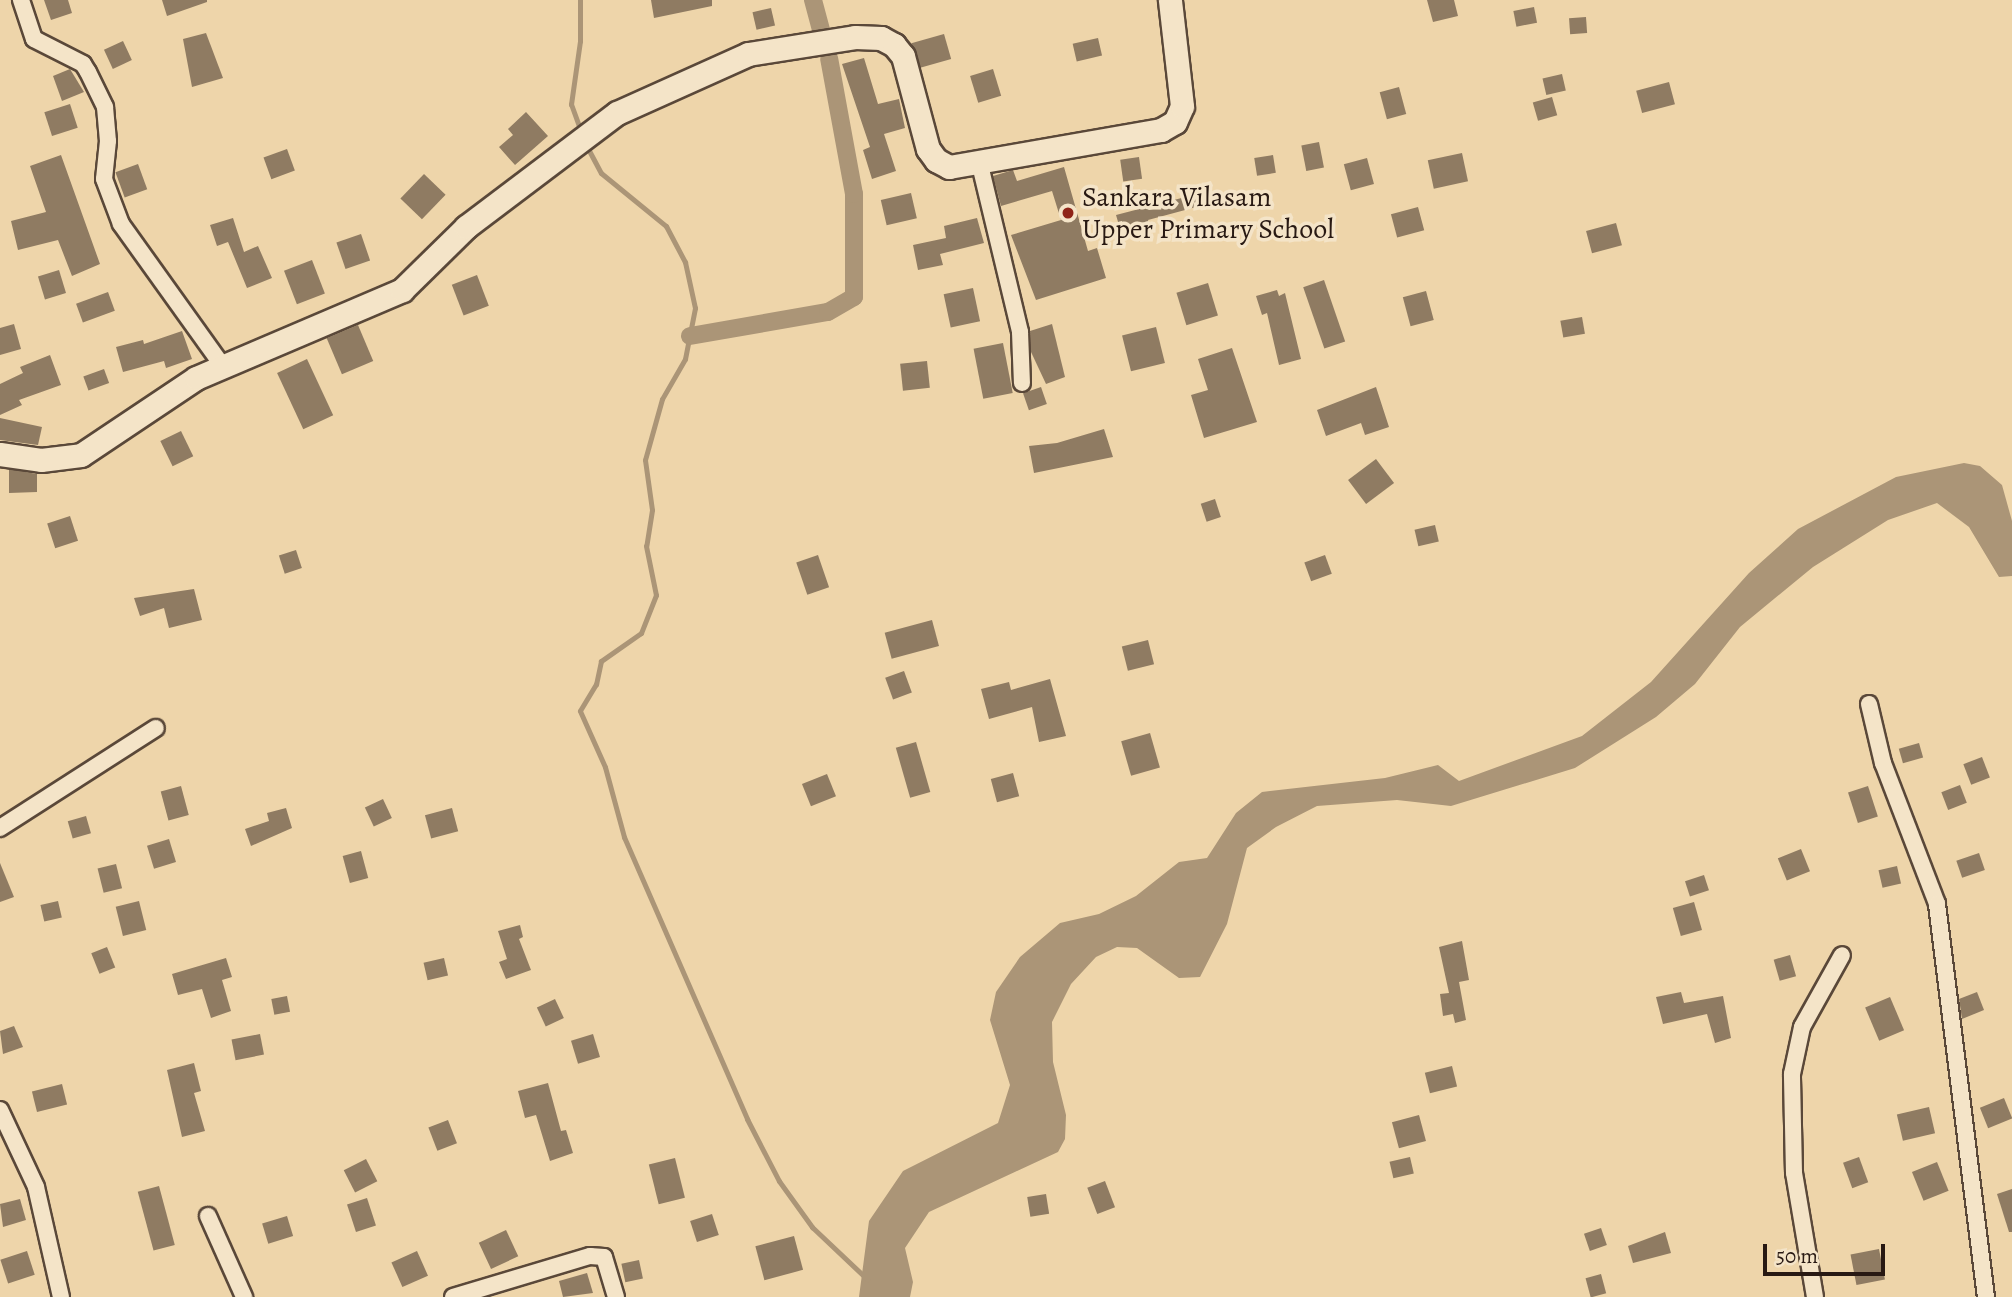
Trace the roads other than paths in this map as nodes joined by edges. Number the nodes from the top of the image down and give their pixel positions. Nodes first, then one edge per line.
1 (21, 0) edge
2 (1170, 0) edge
3 (980, 165) junction
4 (222, 365) junction
5 (1022, 383) dead end
6 (0, 454) edge
7 (1869, 704) dead end
8 (156, 727) dead end
9 (0, 828) edge
10 (1842, 954) dead end
11 (0, 1110) edge
12 (208, 1216) dead end
13 (61, 1297) edge
14 (244, 1297) edge
15 (453, 1297) edge
16 (616, 1297) edge
17 (1815, 1297) edge
18 (1986, 1297) edge

1 - 4 street
2 - 3 main road
3 - 4 main road
3 - 5 street
4 - 6 main road
7 - 18 street
8 - 9 street
10 - 17 street
11 - 13 street
12 - 14 street
15 - 16 street

